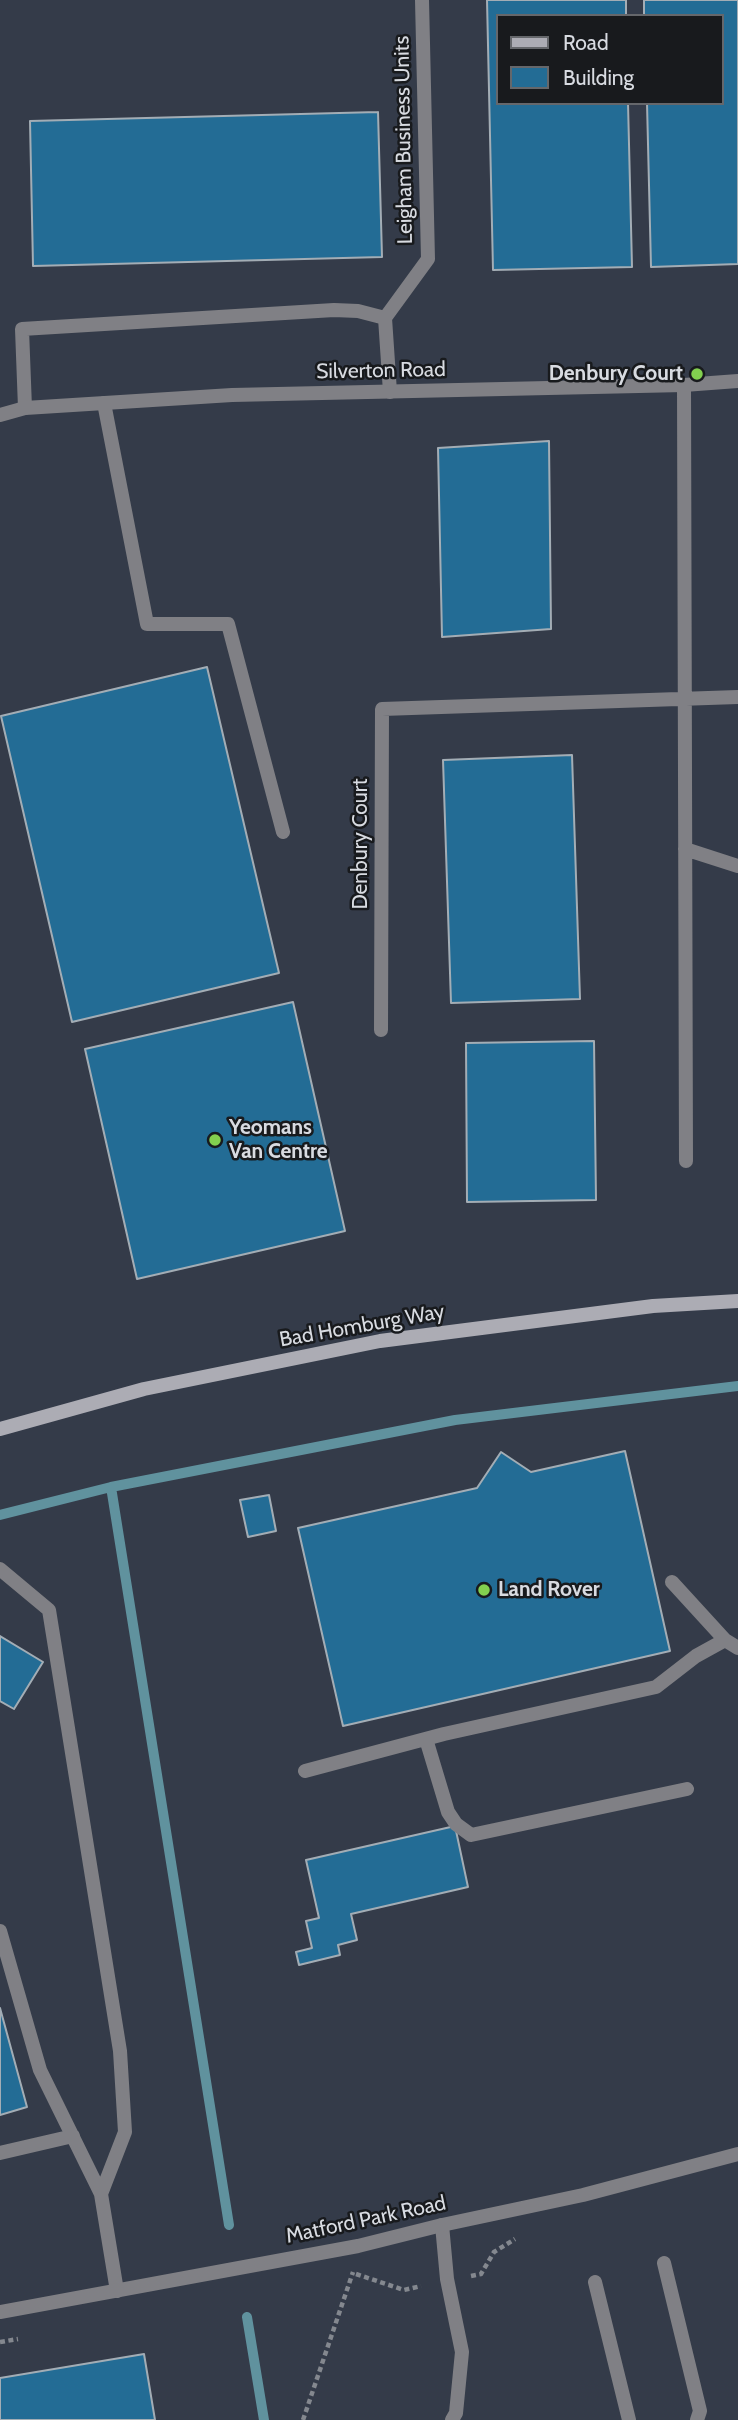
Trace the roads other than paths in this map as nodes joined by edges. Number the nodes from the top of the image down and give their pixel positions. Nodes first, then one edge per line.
1 (422, 0) edge
2 (385, 318) junction
3 (738, 380) edge
4 (684, 385) junction
5 (390, 392) junction
6 (104, 403) junction
7 (25, 408) junction
8 (0, 415) edge
9 (738, 698) edge
10 (685, 699) junction
11 (283, 832) dead end
12 (685, 849) junction
13 (738, 866) edge
14 (381, 1030) dead end
15 (686, 1161) dead end
16 (738, 1301) edge
17 (0, 1429) edge
18 (0, 1569) edge
19 (672, 1582) dead end
20 (725, 1640) junction
21 (738, 1648) edge
22 (425, 1739) junction
23 (305, 1771) dead end
24 (687, 1789) dead end
25 (0, 1931) edge
26 (73, 2136) junction
27 (0, 2153) edge
28 (738, 2154) edge
29 (101, 2194) junction
30 (442, 2225) junction
31 (664, 2263) dead end
32 (594, 2282) dead end
33 (117, 2291) junction
34 (0, 2312) edge
35 (456, 2418) edge
36 (628, 2420) edge
37 (696, 2420) edge

1 - 2 street, Leigham Business Units
2 - 5 street
2 - 7 street
3 - 4 street, Silverton Road
4 - 5 street, Silverton Road
4 - 10 street
5 - 6 street, Silverton Road
6 - 7 street, Silverton Road
6 - 11 street
7 - 8 street, Silverton Road
9 - 10 street
10 - 12 street
10 - 14 street, Denbury Court
12 - 13 street
12 - 15 street
16 - 17 main road, Bad Homburg Way
18 - 29 street
19 - 20 street
20 - 21 street
20 - 22 street
22 - 23 street
22 - 24 street
25 - 26 street
26 - 27 street
26 - 29 street
28 - 30 street, Matford Park Road
29 - 33 street
30 - 33 street, Matford Park Road
30 - 35 street
31 - 37 street
32 - 36 street
33 - 34 street, Matford Park Road

